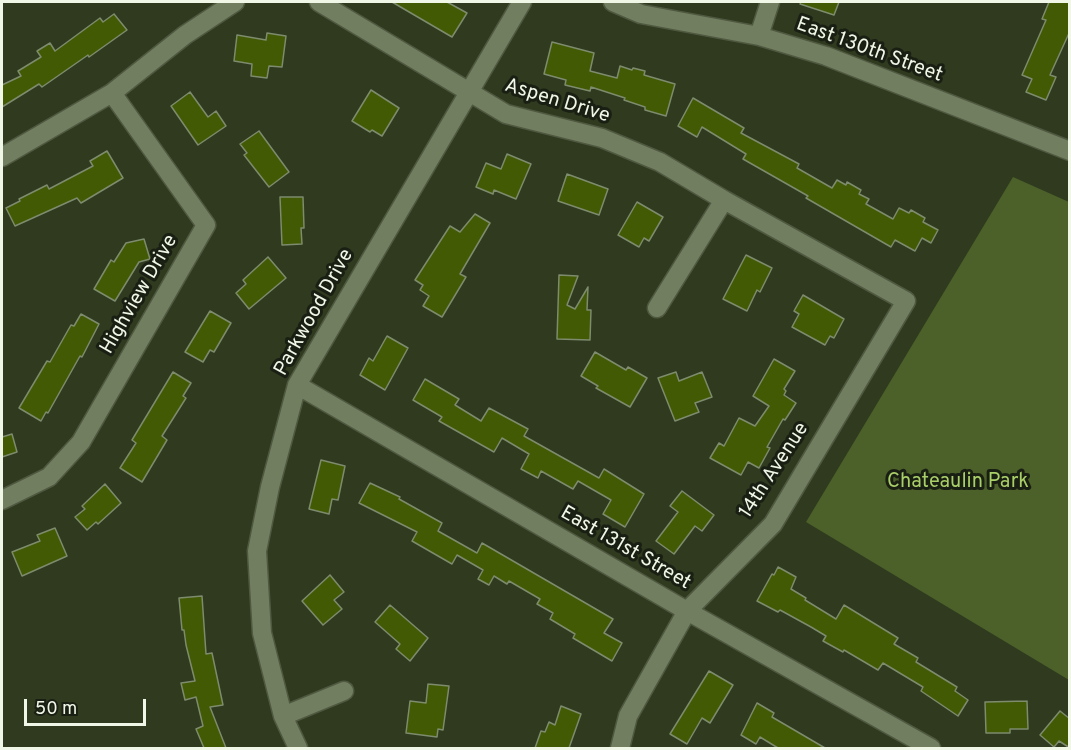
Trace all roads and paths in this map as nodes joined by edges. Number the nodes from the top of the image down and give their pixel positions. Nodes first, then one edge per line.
1 (235, 2) edge
2 (319, 2) edge
3 (522, 2) edge
4 (614, 2) edge
5 (770, 2) edge
6 (759, 36) junction
7 (112, 93) junction
8 (468, 93) junction
9 (1070, 151) edge
10 (2, 157) edge
11 (724, 200) junction
12 (906, 301) joint
13 (657, 308) dead end
14 (297, 386) junction
15 (2, 500) edge
16 (687, 610) junction
17 (344, 692) dead end
18 (283, 716) junction
19 (298, 748) edge
20 (620, 748) edge
21 (931, 748) edge

1 - 7 street
2 - 8 street, Aspen Drive
3 - 8 street, Parkwood Drive
4 - 6 street, East 130th Street
5 - 6 street
6 - 9 street, East 130th Street
7 - 10 street
7 - 15 street, Highview Drive
8 - 11 street, Aspen Drive
8 - 14 street, Parkwood Drive
11 - 12 street, Aspen Drive
11 - 13 street
12 - 16 street, 14th Avenue
14 - 16 street, East 131st Street
14 - 18 street, Parkwood Drive
16 - 20 street, 14th Avenue
16 - 21 street, East 131st Street
17 - 18 street
18 - 19 street, Parkwood Drive

